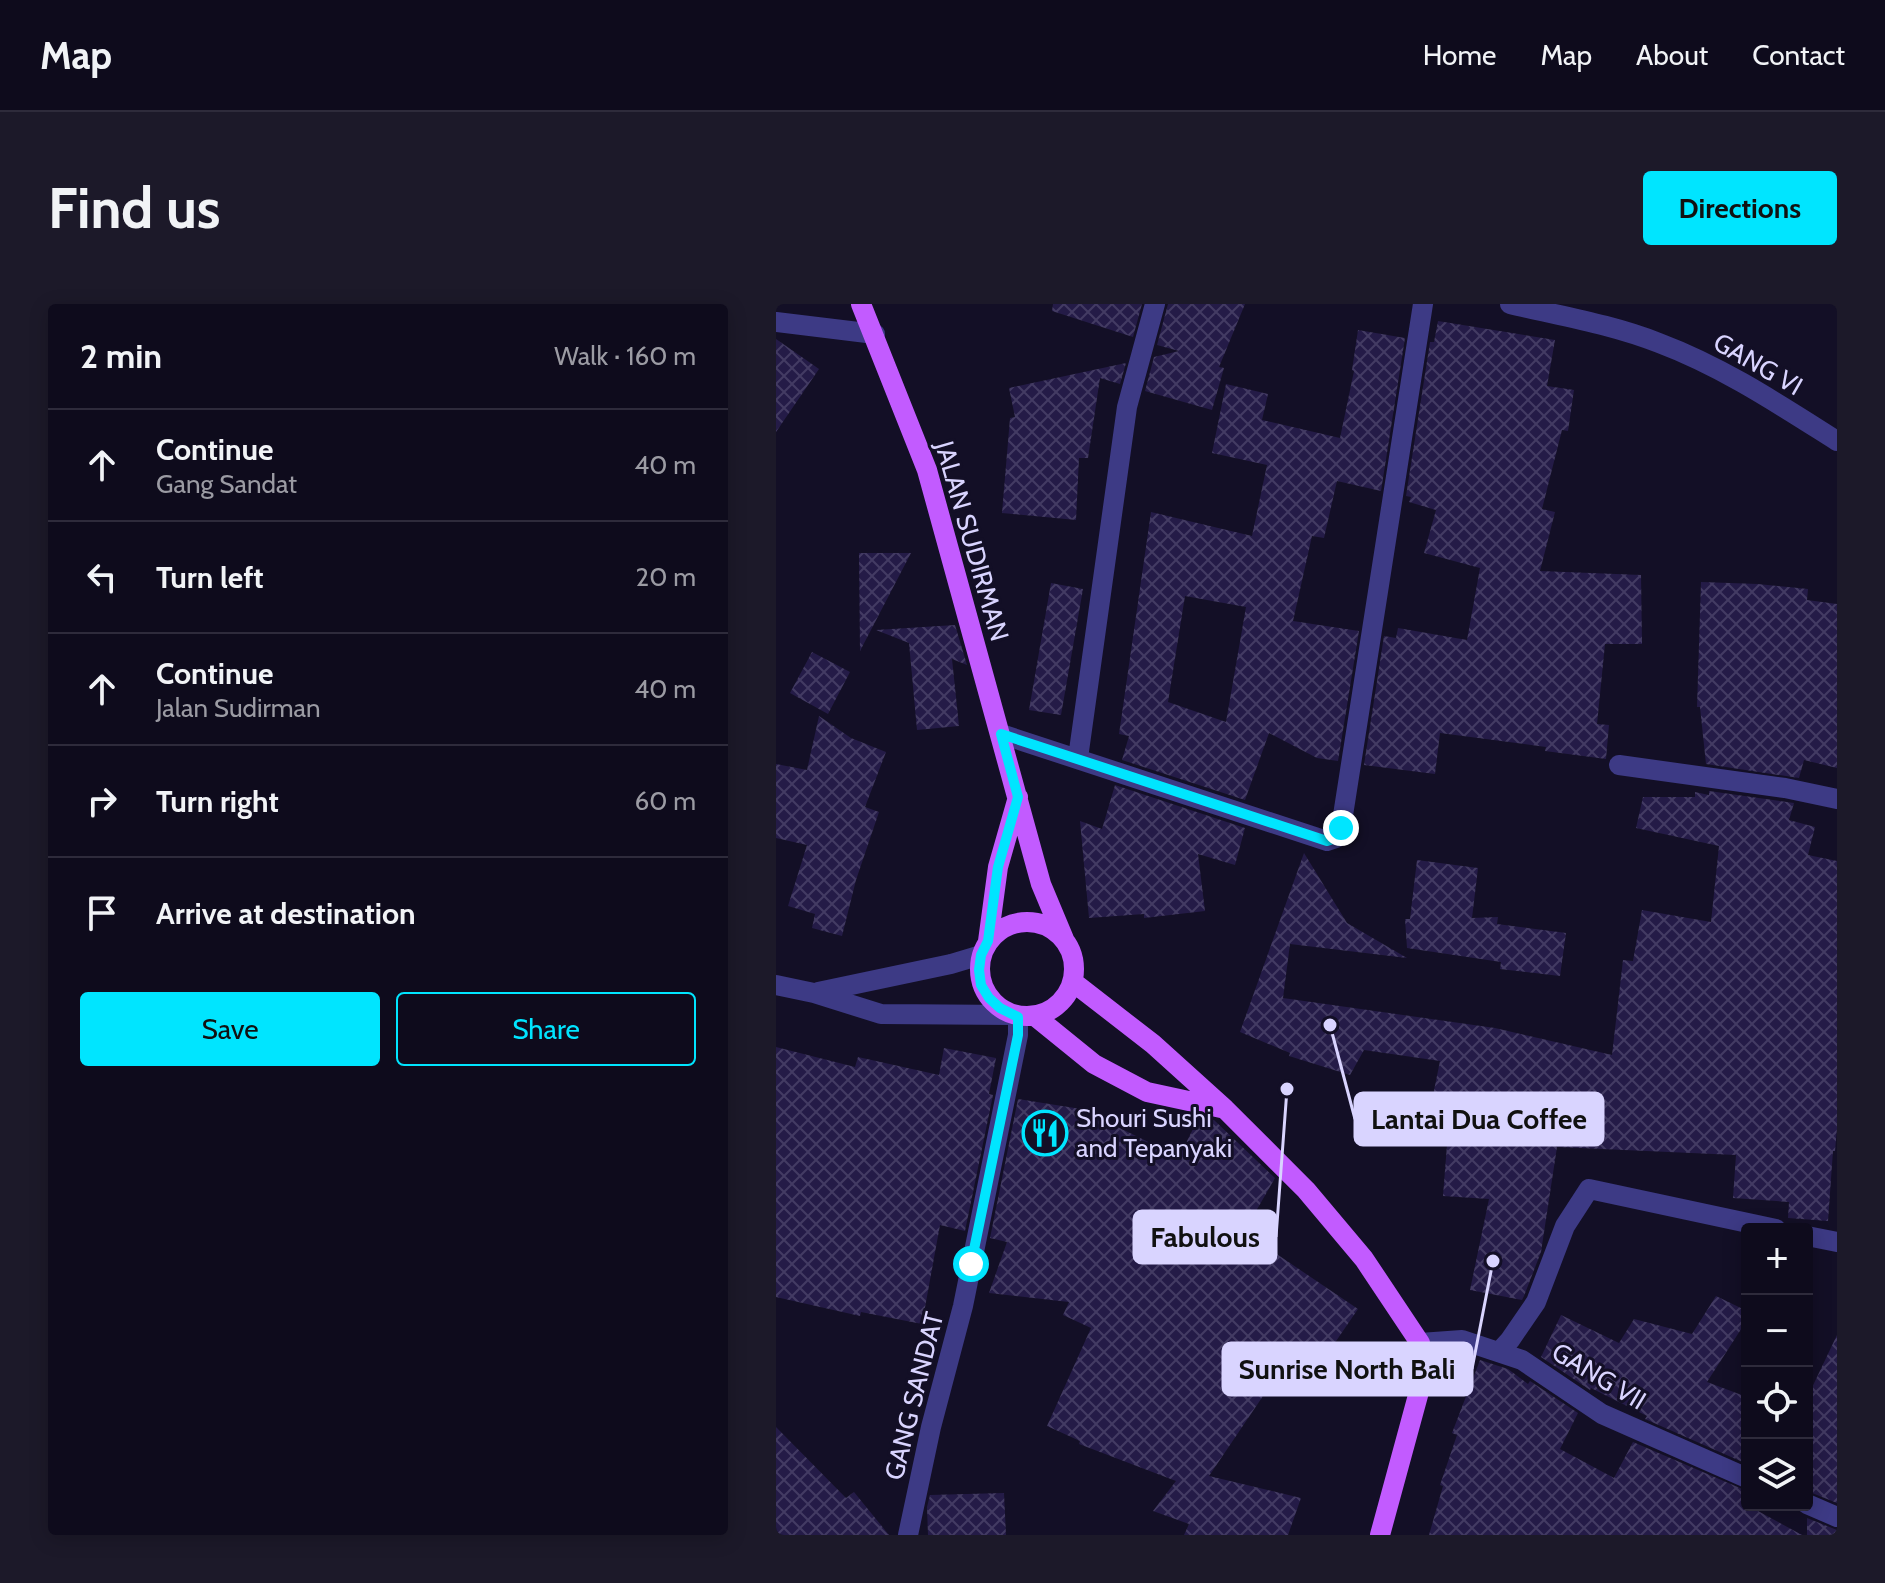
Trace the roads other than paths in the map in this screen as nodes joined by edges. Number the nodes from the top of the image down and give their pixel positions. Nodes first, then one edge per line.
1 (861, 304) edge
2 (1155, 304) edge
3 (1423, 304) edge
4 (1510, 304) edge
5 (776, 322) edge
6 (875, 334) junction
7 (1837, 441) edge
8 (1001, 734) junction
9 (1078, 758) junction
10 (1619, 765) dead end
11 (1018, 797) junction
12 (1837, 799) edge
13 (1064, 939) junction
14 (985, 948) junction
15 (1073, 982) junction
16 (776, 985) edge
17 (814, 993) junction
18 (1023, 1020) junction
19 (1225, 1109) junction
20 (1748, 1223) edge
21 (1813, 1237) edge
22 (1837, 1242) edge
23 (1420, 1343) junction
24 (1499, 1352) junction
25 (1741, 1475) edge
26 (1813, 1507) edge
27 (1837, 1517) edge
28 (908, 1535) edge
29 (1380, 1535) edge

1 - 6 main road, JALAN SUDIRMAN
2 - 9 street
3 - 9 street
4 - 7 street, GANG VI
5 - 6 street
6 - 8 main road, JALAN SUDIRMAN
8 - 9 street
8 - 11 main road, JALAN SUDIRMAN
10 - 12 street
11 - 13 main road, JALAN SUDIRMAN
11 - 14 main road
13 - 14 main road
13 - 15 main road
14 - 17 street
14 - 18 main road
15 - 18 main road
15 - 19 main road
16 - 17 street
17 - 18 street
18 - 19 main road
18 - 28 street, GANG SANDAT
19 - 23 main road
20 - 24 street
21 - 22 street
23 - 24 street, GANG VII
23 - 29 main road
24 - 25 street, GANG VII
26 - 27 street

